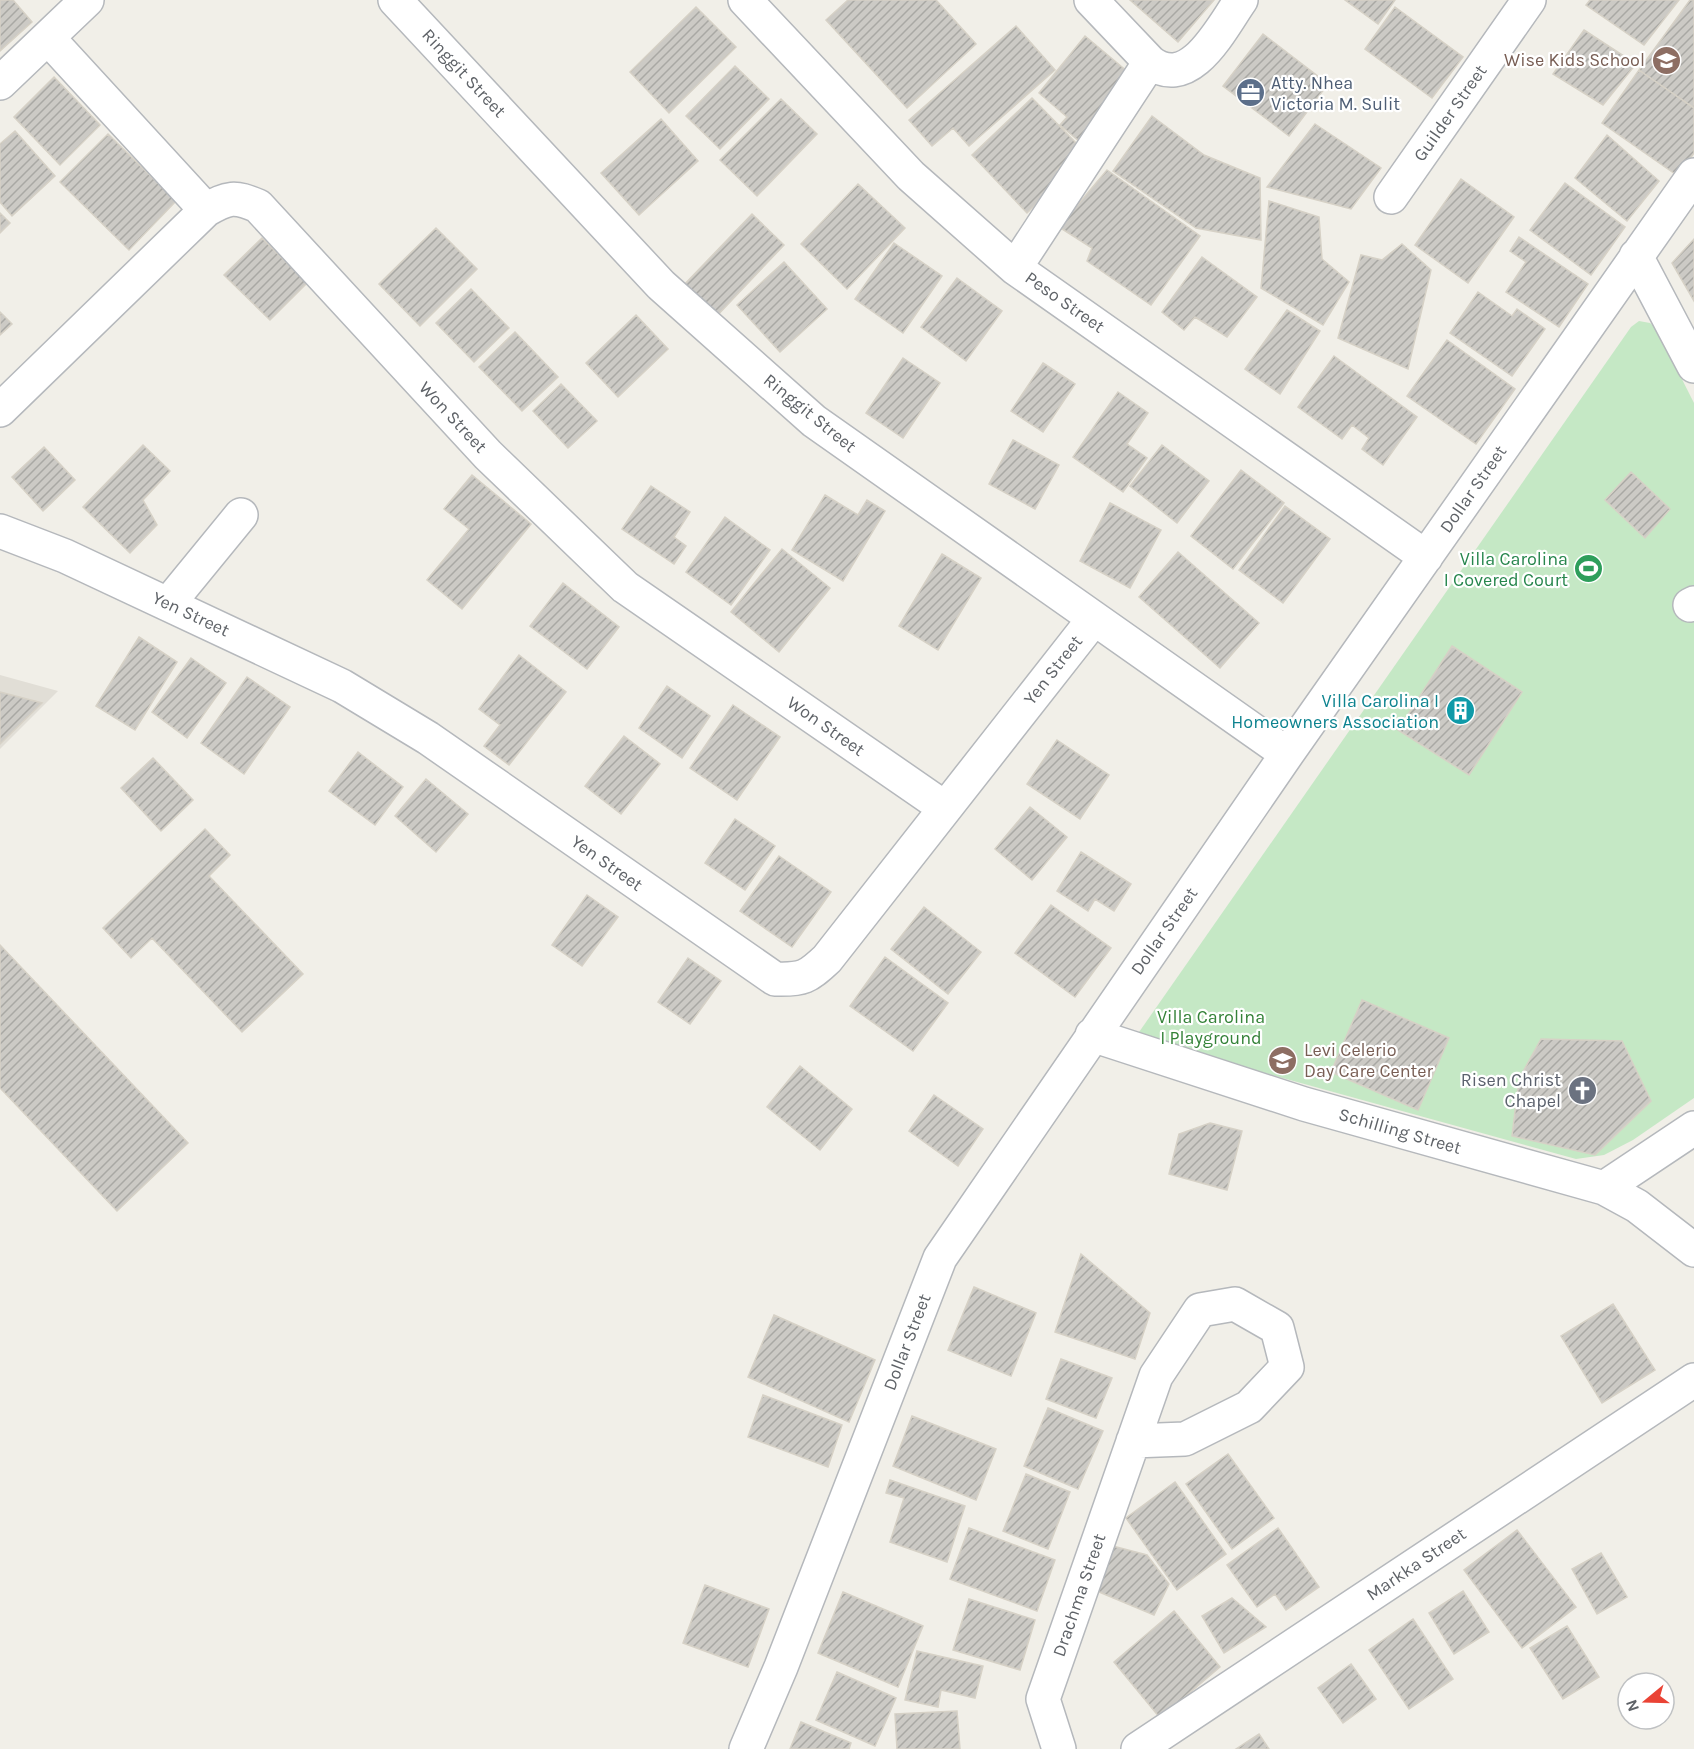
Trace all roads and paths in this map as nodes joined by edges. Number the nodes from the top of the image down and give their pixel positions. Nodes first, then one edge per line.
1 (87, 0) edge
2 (395, 0) edge
3 (745, 0) edge
4 (1091, 0) edge
5 (1241, 0) edge
6 (1529, 0) edge
7 (48, 38) junction
8 (1165, 66) junction
9 (0, 83) edge
10 (1694, 175) edge
11 (1391, 197) dead end
12 (206, 210) junction
13 (1636, 256) junction
14 (1015, 268) junction
15 (1694, 366) edge
16 (0, 410) edge
17 (241, 515) dead end
18 (0, 531) edge
19 (1425, 557) junction
20 (169, 603) junction
21 (1093, 620) junction
22 (1287, 754) junction
23 (945, 808) junction
24 (1092, 1035) junction
25 (1694, 1128) edge
26 (1604, 1188) junction
27 (1694, 1250) edge
28 (1694, 1380) edge
29 (1133, 1441) junction
30 (746, 1749) edge
31 (1059, 1749) edge
32 (1138, 1749) edge

1 - 7 street
2 - 21 street, Ringgit Street
3 - 14 street, Peso Street
4 - 8 street
5 - 8 street
6 - 11 street, Guilder Street
7 - 9 street
7 - 12 street
8 - 14 street
10 - 13 street, Dollar Street
12 - 16 street, Won Street
12 - 23 street, Won Street
13 - 15 street
13 - 19 street, Dollar Street
14 - 19 street, Peso Street
17 - 20 street
18 - 20 street, Yen Street
19 - 22 street, Dollar Street
20 - 23 street, Yen Street
21 - 22 street, Ringgit Street
21 - 23 street, Yen Street
22 - 24 street, Dollar Street
24 - 26 street, Schilling Street
24 - 30 street, Dollar Street
25 - 26 street
26 - 27 street, Schilling Street
28 - 32 street, Markka Street
29 - 29 street, Drachma Street
29 - 31 street, Drachma Street

